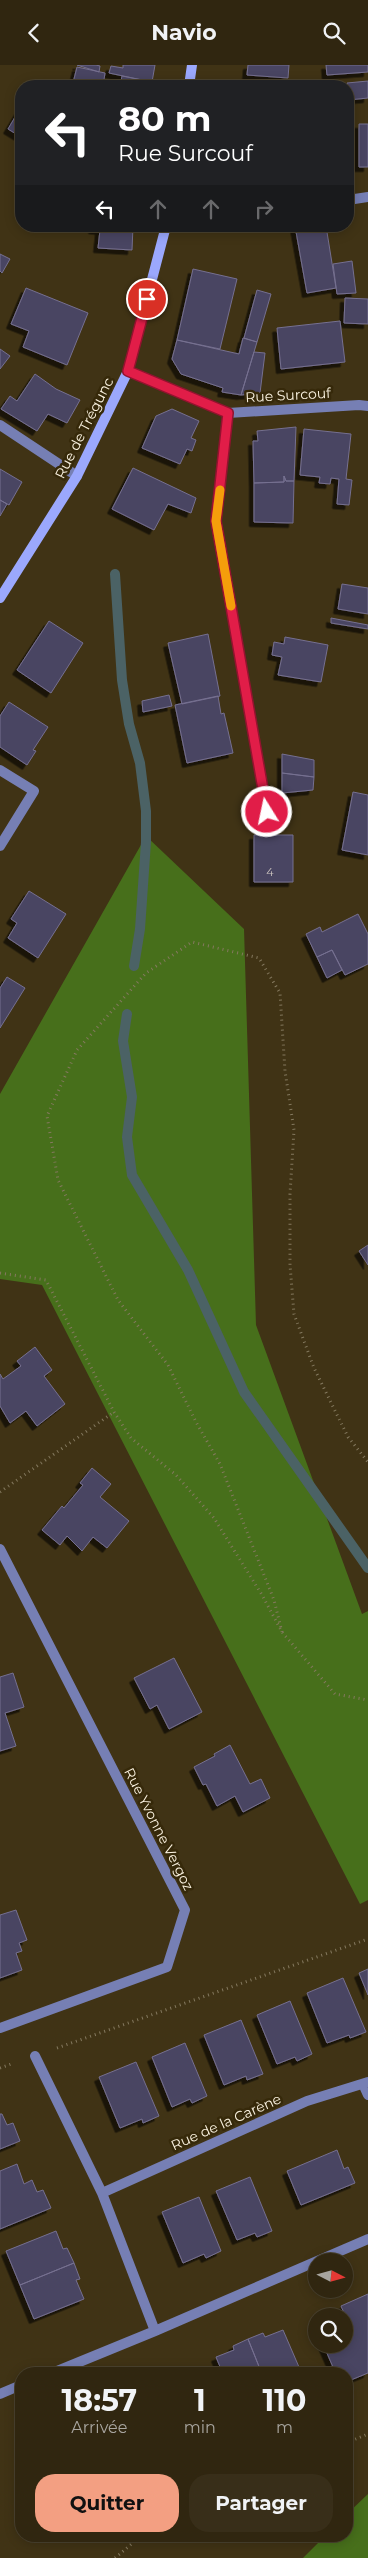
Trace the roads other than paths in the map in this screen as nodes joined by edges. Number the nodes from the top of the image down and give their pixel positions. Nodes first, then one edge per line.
1 (192, 65) edge
2 (190, 80) edge
3 (368, 197) edge
4 (354, 199) edge
5 (164, 232) edge
6 (128, 371) junction
7 (368, 406) edge
8 (228, 413) junction
9 (0, 425) edge
10 (77, 475) junction
11 (0, 598) edge
12 (0, 770) edge
13 (267, 812) dead end
14 (0, 846) edge
15 (0, 1549) edge
16 (0, 2028) edge
17 (35, 2056) road end
18 (366, 2083) edge
19 (368, 2095) edge
20 (102, 2193) junction
21 (368, 2239) edge
22 (155, 2331) junction
23 (67, 2367) edge
24 (15, 2388) edge
25 (0, 2394) edge

1 - 2 main road
3 - 4 street
5 - 6 main road, Rue de Trégunc
6 - 8 street, Rue Surcouf
6 - 10 main road, Rue de Trégunc
7 - 8 street, Rue Surcouf
8 - 13 street
9 - 10 street
10 - 11 main road, Rue de Trégunc
12 - 14 street
15 - 16 street, Rue Yvonne Vergoz
17 - 20 street
18 - 19 street, Rue de la Carène
18 - 20 street, Rue de la Carène
20 - 22 street
21 - 22 street
22 - 23 street
24 - 25 street

